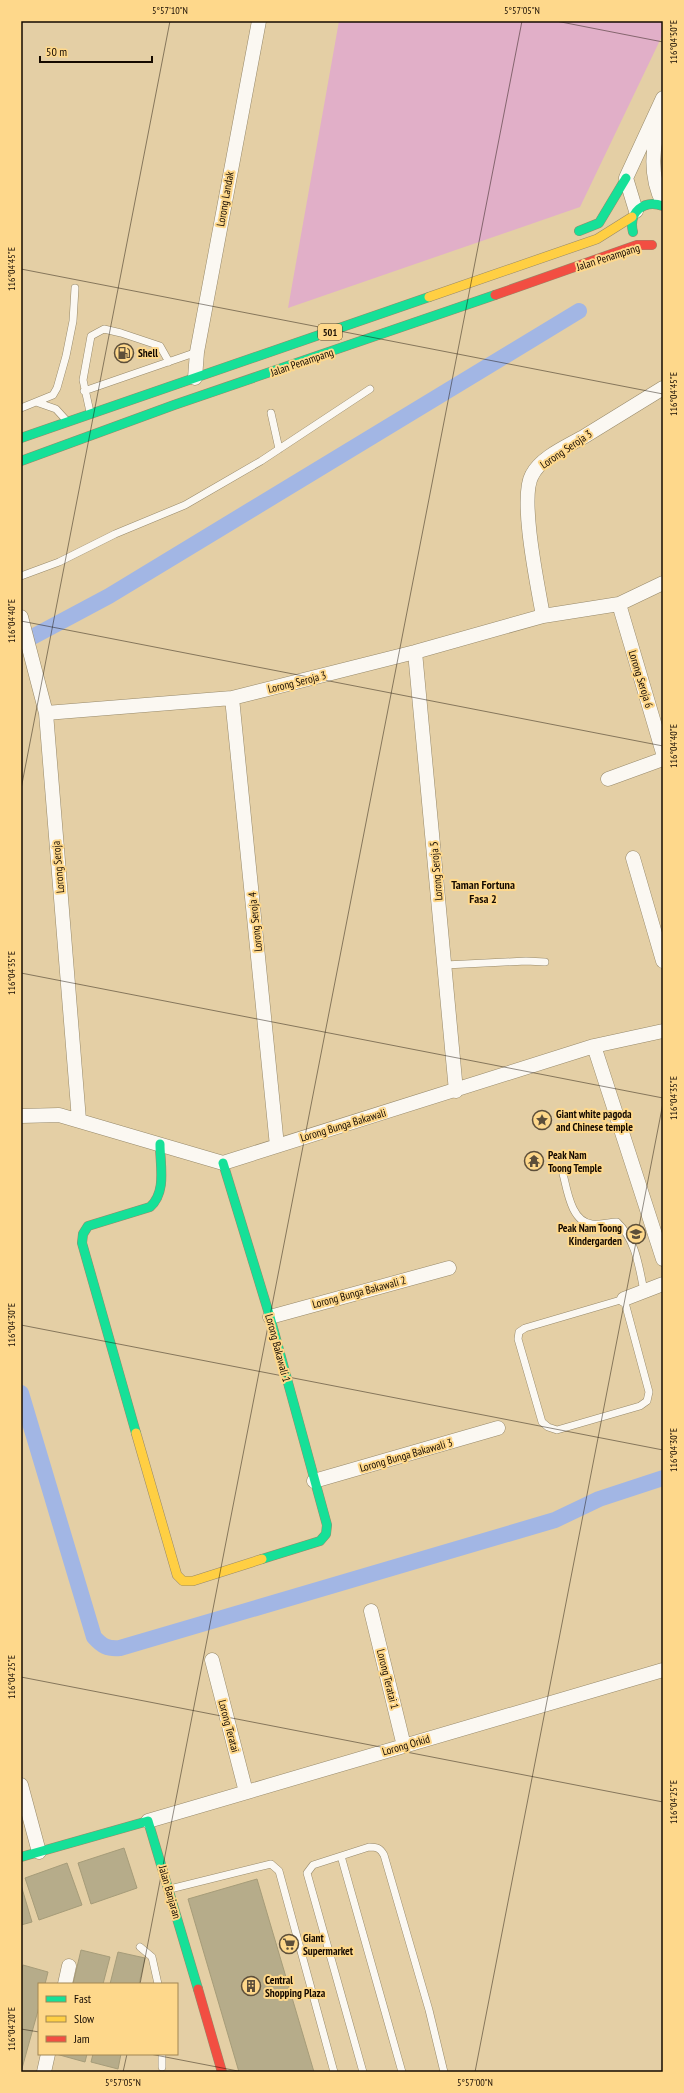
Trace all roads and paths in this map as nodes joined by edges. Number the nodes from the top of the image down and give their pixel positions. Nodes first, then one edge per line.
1 (259, 21) edge
2 (663, 98) edge
3 (663, 109) edge
4 (626, 178) junction
5 (663, 203) edge
6 (663, 206) edge
7 (634, 214) junction
8 (570, 234) dead end
9 (662, 242) edge
10 (652, 245) junction
11 (508, 260) dead end
12 (465, 286) junction
13 (75, 288) dead end
14 (197, 352) junction
15 (169, 362) junction
16 (195, 378) junction
17 (224, 388) junction
18 (663, 388) edge
19 (370, 389) dead end
20 (84, 391) junction
21 (36, 402) junction
22 (21, 408) edge
23 (271, 413) dead end
24 (91, 414) junction
25 (148, 414) junction
26 (67, 422) junction
27 (21, 438) edge
28 (279, 449) junction
29 (21, 461) edge
30 (21, 576) edge
31 (663, 584) edge
32 (619, 604) junction
33 (543, 616) junction
34 (21, 617) edge
35 (415, 652) junction
36 (232, 698) junction
37 (46, 713) junction
38 (663, 753) edge
39 (663, 759) edge
40 (608, 779) dead end
41 (633, 858) dead end
42 (663, 961) edge
43 (544, 962) dead end
44 (445, 965) junction
45 (663, 1031) edge
46 (594, 1046) junction
47 (456, 1091) junction
48 (21, 1116) edge
49 (80, 1120) junction
50 (160, 1144) junction
51 (277, 1146) junction
52 (223, 1163) junction
53 (562, 1170) dead end
54 (663, 1259) edge
55 (449, 1268) dead end
56 (663, 1284) edge
57 (644, 1291) junction
58 (624, 1299) junction
59 (270, 1317) junction
60 (498, 1428) dead end
61 (314, 1481) junction
62 (371, 1612) dead end
63 (212, 1660) dead end
64 (663, 1670) edge
65 (404, 1746) junction
66 (21, 1785) edge
67 (246, 1792) junction
68 (148, 1821) junction
69 (39, 1852) junction
70 (341, 1856) junction
71 (21, 1857) edge
72 (170, 1889) junction
73 (140, 1947) dead end
74 (69, 1966) dead end
75 (65, 1983) edge
76 (158, 1983) edge
77 (48, 2055) edge
78 (162, 2055) edge
79 (162, 2067) dead end
80 (44, 2072) edge
81 (222, 2072) edge
82 (334, 2072) edge
83 (363, 2072) edge
84 (402, 2072) edge
85 (444, 2072) edge

1 - 14 street, Lorong Landak
2 - 4 street
3 - 5 street
4 - 7 street
4 - 8 main road
6 - 7 main road, Jalan Penampang / 501
7 - 10 main road, Jalan Penampang
7 - 12 main road, Jalan Penampang / 501
9 - 10 main road, Jalan Penampang / 501
10 - 17 main road, Jalan Penampang / 501
11 - 12 main road
12 - 16 main road, Jalan Penampang / 501
13 - 21 lane
14 - 15 lane
14 - 16 street, Lorong Landak
15 - 20 lane
15 - 20 lane
16 - 17 main road
16 - 24 main road, Jalan Penampang / 501
16 - 25 main road
17 - 25 main road, Jalan Penampang / 501
18 - 33 street, Lorong Seroja 3
19 - 28 lane
20 - 24 lane
21 - 22 lane
21 - 26 lane
23 - 28 lane
24 - 26 main road, Jalan Penampang / 501
25 - 29 main road, Jalan Penampang / 501
26 - 27 main road, Jalan Penampang / 501
28 - 30 lane
31 - 32 street, Lorong Seroja 3
32 - 33 street, Lorong Seroja 3
32 - 38 street, Lorong Seroja 6
33 - 35 street, Lorong Seroja 3
34 - 37 street, Lorong Seroja
35 - 36 street, Lorong Seroja 3
35 - 44 street, Lorong Seroja 5
36 - 37 street, Lorong Seroja 3
36 - 51 street, Lorong Seroja 4
37 - 49 street, Lorong Seroja
39 - 40 street
41 - 42 street
43 - 44 lane
44 - 47 street, Lorong Seroja 5
45 - 46 street, Lorong Bunga Bakawali
46 - 47 street, Lorong Bunga Bakawali
46 - 54 street
47 - 51 street, Lorong Bunga Bakawali
48 - 49 street
49 - 50 street
50 - 52 street
50 - 61 main road, Lorong Bakawali 1
51 - 52 street, Lorong Bunga Bakawali
52 - 59 main road, Lorong Bakawali 1
53 - 57 lane
55 - 59 street, Lorong Bunga Bakawali 2
56 - 57 street
57 - 58 street
58 - 58 lane
59 - 61 main road, Lorong Bakawali 1
60 - 61 street, Lorong Bunga Bakawali 3
62 - 65 street, Lorong Teratai 1
63 - 67 street, Lorong Teratai
64 - 65 street, Lorong Orkid
65 - 67 street, Lorong Orkid
66 - 69 street
67 - 68 street, Lorong Orkid
68 - 69 main road
68 - 72 main road, Jalan Banjaran
69 - 71 main road
70 - 83 lane
70 - 84 lane
70 - 85 lane
72 - 81 main road, Jalan Banjaran
72 - 82 lane
73 - 76 lane
74 - 75 street
77 - 80 street
78 - 79 lane

